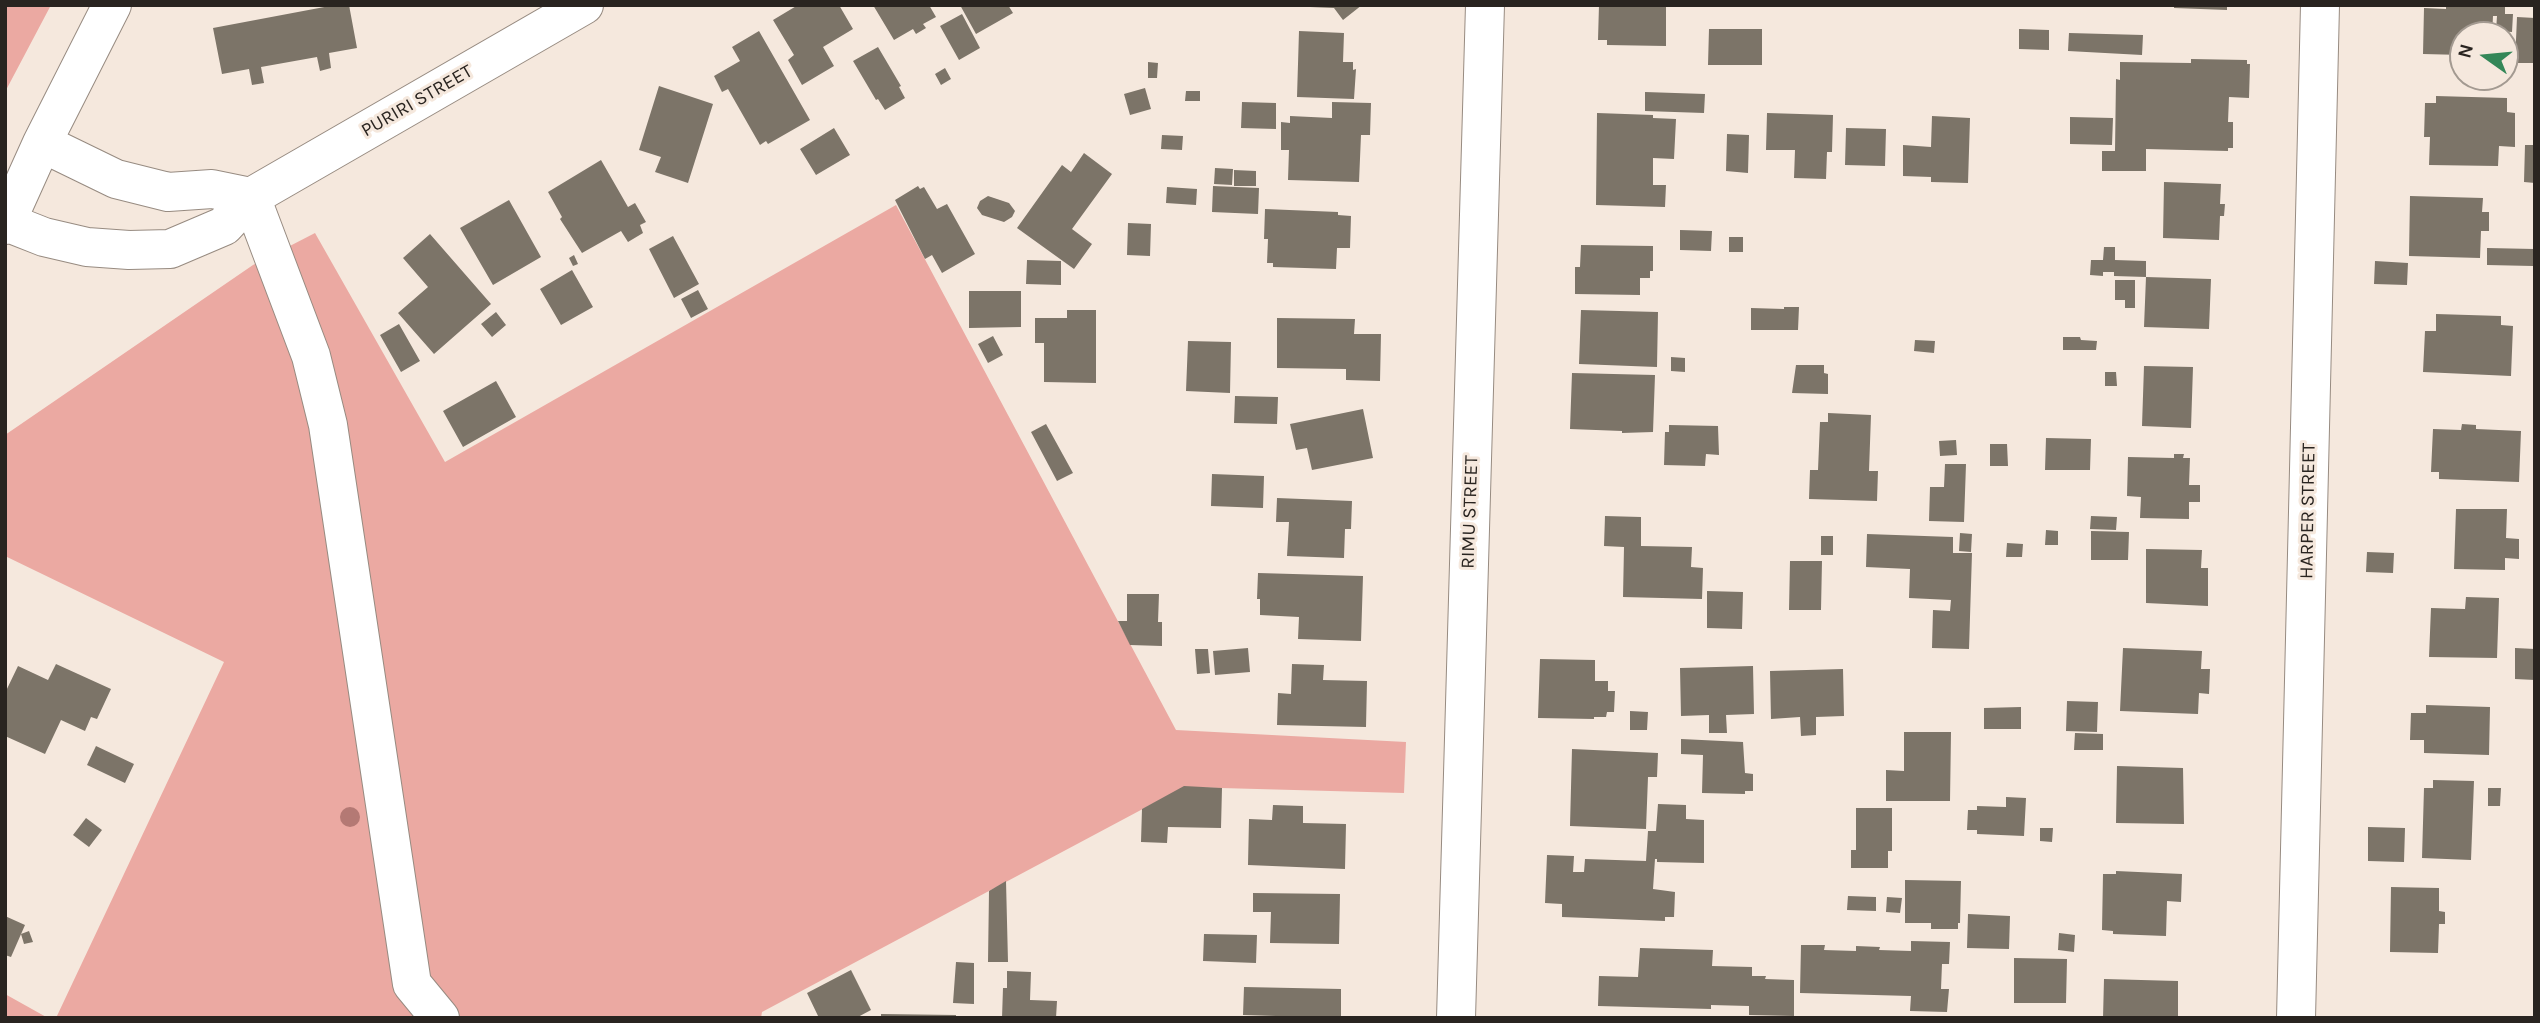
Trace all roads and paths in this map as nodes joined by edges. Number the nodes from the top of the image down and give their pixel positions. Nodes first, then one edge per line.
1 (112, 5) edge
2 (584, 5) edge
3 (1485, 5) edge
4 (2320, 5) edge
5 (42, 143) junction
6 (251, 197) junction
7 (6, 223) edge
8 (440, 1018) edge
9 (1456, 1018) edge
10 (2296, 1018) edge

1 - 5 street, PURIRI STREET
2 - 6 street, PURIRI STREET
3 - 9 street, RIMU STREET
4 - 10 street, HARPER STREET
5 - 6 street
5 - 7 street, PURIRI STREET
6 - 7 street, PURIRI STREET
6 - 8 street

